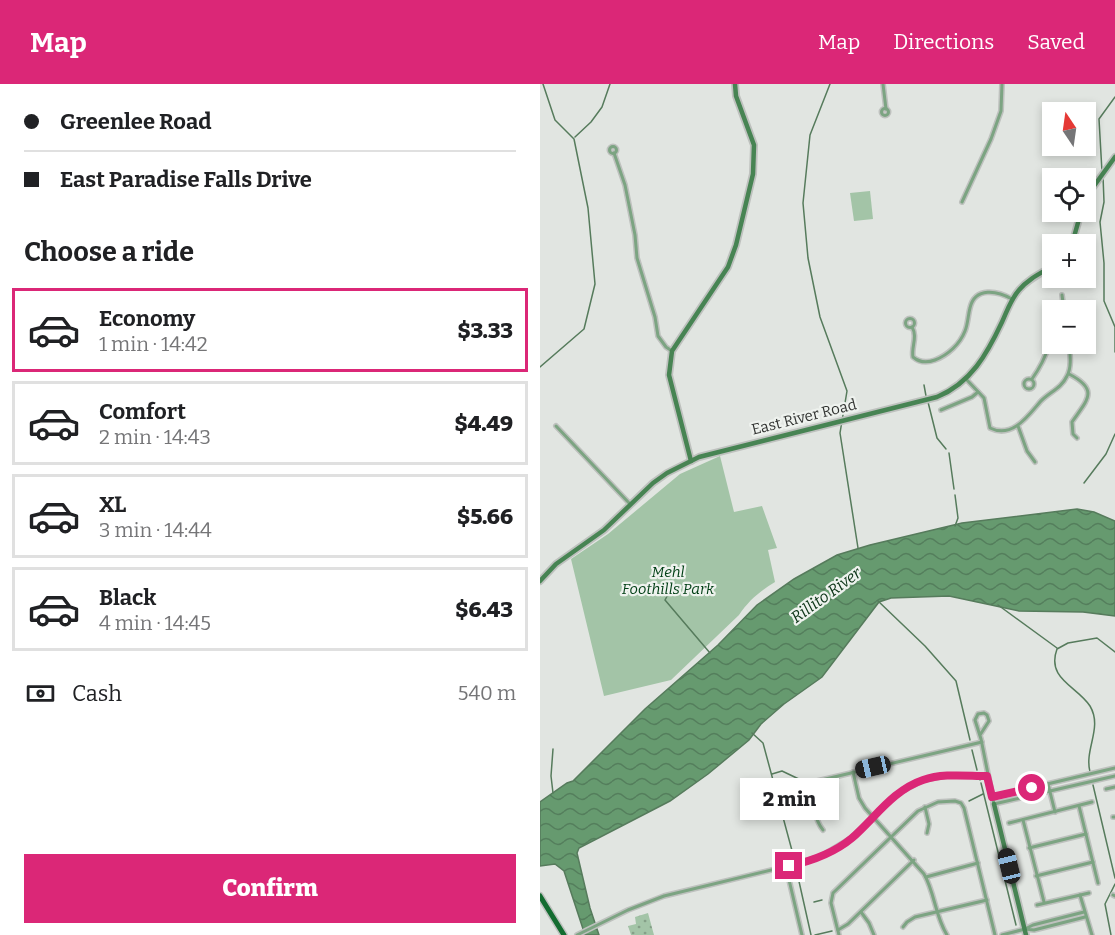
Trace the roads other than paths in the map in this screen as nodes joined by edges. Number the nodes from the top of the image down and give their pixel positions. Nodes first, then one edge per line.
1 (735, 84) edge
2 (883, 84) edge
3 (1002, 84) edge
4 (886, 108) dead end
5 (614, 153) dead end
6 (1115, 157) edge
7 (1096, 183) edge
8 (962, 202) dead end
9 (1042, 273) edge
10 (1062, 296) dead end
11 (1012, 299) junction
12 (1063, 300) edge
13 (912, 327) dead end
14 (672, 351) junction
15 (1046, 354) edge
16 (1069, 354) edge
17 (1069, 374) junction
18 (966, 380) junction
19 (1032, 380) dead end
20 (978, 392) junction
21 (941, 410) dead end
22 (556, 426) dead end
23 (1017, 426) junction
24 (1077, 438) dead end
25 (691, 460) junction
26 (1035, 462) dead end
27 (630, 504) junction
28 (540, 581) edge
29 (980, 735) junction
30 (982, 742) junction
31 (1115, 768) edge
32 (853, 772) junction
33 (987, 776) junction
34 (1115, 776) edge
35 (1048, 784) junction
36 (1115, 787) edge
37 (1106, 789) dead end
38 (1050, 791) junction
39 (992, 797) junction
40 (1092, 802) dead end
41 (994, 804) junction
42 (1079, 806) junction
43 (925, 807) junction
44 (1055, 812) junction
45 (873, 818) junction
46 (1023, 820) junction
47 (1010, 823) dead end
48 (824, 830) dead end
49 (927, 833) dead end
50 (1086, 834) junction
51 (890, 836) junction
52 (1029, 848) junction
53 (914, 860) junction
54 (1093, 862) junction
55 (978, 863) junction
56 (786, 867) junction
57 (1036, 876) junction
58 (926, 877) junction
59 (1098, 883) dead end
60 (1089, 893) dead end
61 (1080, 895) junction
62 (541, 900) edge
63 (987, 900) junction
64 (1044, 902) junction
65 (1037, 905) dead end
66 (861, 912) junction
67 (936, 912) junction
68 (1085, 914) junction
69 (903, 927) dead end
70 (838, 930) junction
71 (1025, 932) edge
72 (564, 935) edge
73 (578, 935) edge
74 (802, 935) edge
75 (839, 935) edge
76 (874, 935) edge
77 (947, 935) edge
78 (995, 935) edge
79 (1002, 935) edge
80 (1090, 935) edge

1 - 14 street
2 - 4 street
3 - 8 street
5 - 14 street
6 - 7 street
9 - 11 street, East River Road
10 - 12 street
11 - 13 street
11 - 18 street, East River Road
14 - 25 street
15 - 19 street
16 - 17 street
17 - 23 street
17 - 24 street
18 - 20 street
18 - 25 street, East River Road
20 - 21 street
20 - 23 street
22 - 27 street
23 - 26 street
25 - 27 street, East River Road
27 - 28 street, East River Road
29 - 29 street
29 - 30 street
30 - 32 street
30 - 33 street
31 - 35 street
32 - 45 street
32 - 48 street
33 - 39 street
33 - 45 street
34 - 38 street
35 - 38 street
35 - 39 street
36 - 37 street
38 - 41 street
38 - 44 street
39 - 41 street
40 - 42 street
41 - 71 street
42 - 44 street
42 - 50 street
43 - 49 street
43 - 51 street
43 - 55 street
44 - 46 street
45 - 51 street
45 - 56 street
46 - 47 street
46 - 52 street
50 - 52 street
50 - 54 street
51 - 53 street
51 - 70 street
52 - 57 street
53 - 58 street
53 - 66 street
54 - 57 street
54 - 59 street
55 - 58 street
55 - 63 street
56 - 73 street
56 - 74 street
57 - 64 street
58 - 67 street
60 - 61 street
61 - 64 street
61 - 68 street
62 - 72 main road
63 - 67 street
63 - 78 street
64 - 65 street
66 - 70 street
66 - 76 street
67 - 69 street
67 - 77 street
68 - 71 street
68 - 80 street
70 - 75 street
71 - 79 street

